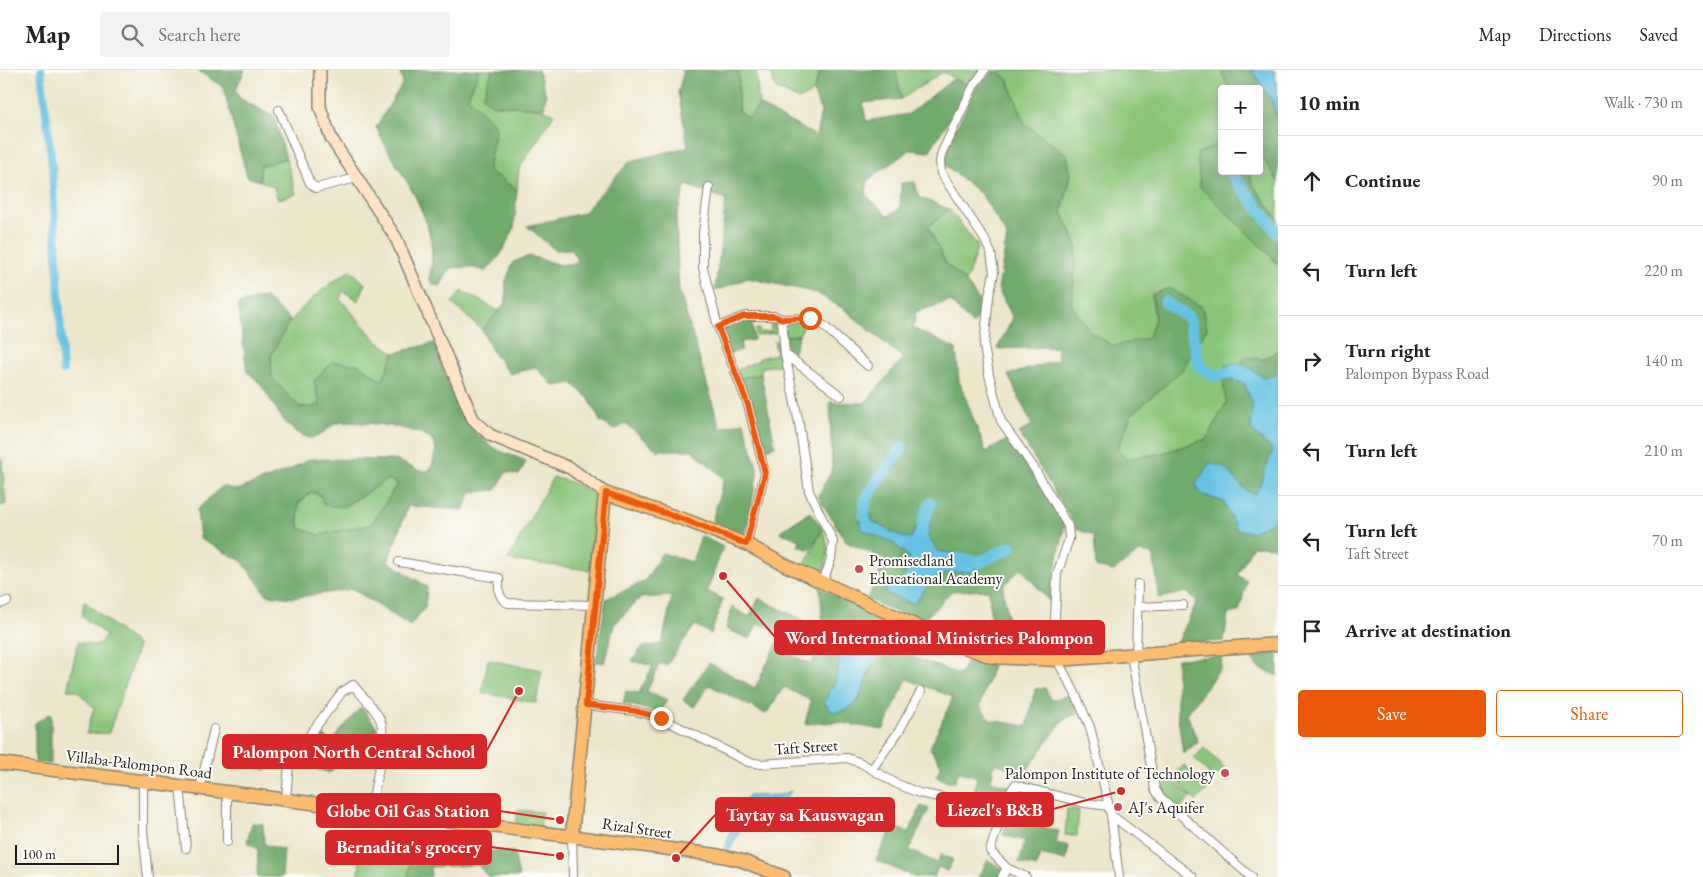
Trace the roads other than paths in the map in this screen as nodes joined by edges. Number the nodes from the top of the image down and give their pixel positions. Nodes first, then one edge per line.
1 (320, 70) edge
2 (985, 70) edge
3 (279, 110) dead end
4 (357, 178) junction
5 (709, 187) dead end
6 (782, 319) junction
7 (718, 327) junction
8 (785, 354) junction
9 (868, 366) dead end
10 (841, 396) dead end
11 (606, 493) junction
12 (746, 544) junction
13 (399, 562) dead end
14 (823, 582) junction
15 (1138, 584) dead end
16 (1183, 604) dead end
17 (595, 605) junction
18 (1138, 607) junction
19 (1278, 644) edge
20 (1134, 655) junction
21 (1057, 660) junction
22 (921, 691) dead end
23 (586, 705) junction
24 (214, 729) dead end
25 (0, 762) edge
26 (872, 769) junction
27 (143, 780) junction
28 (180, 785) junction
29 (200, 788) junction
30 (227, 791) junction
31 (286, 799) junction
32 (1109, 806) junction
33 (371, 809) junction
34 (1003, 810) junction
35 (1111, 815) junction
36 (572, 835) junction
37 (227, 842) dead end
38 (186, 848) dead end
39 (1007, 868) junction
40 (148, 877) edge
41 (573, 877) edge
42 (784, 877) edge
43 (1002, 877) edge
44 (1026, 877) edge
45 (1119, 877) edge
46 (1193, 877) edge
47 (1251, 877) edge

1 - 4 main road
2 - 21 street
3 - 4 street
4 - 11 main road
5 - 7 street
6 - 7 street
6 - 8 street
6 - 9 street
7 - 12 street
8 - 10 street
8 - 14 street
11 - 12 main road
11 - 17 main road
12 - 14 main road
13 - 17 street
14 - 21 main road
15 - 18 street
16 - 18 street
17 - 23 main road
18 - 20 street
19 - 20 main road
20 - 21 main road
20 - 47 street
21 - 32 street
22 - 26 street
23 - 26 street, Taft Street
23 - 36 main road
24 - 29 street
25 - 27 main road, Villaba-Palompon Road
26 - 34 street, Taft Street
27 - 28 main road, Villaba-Palompon Road
27 - 40 street
28 - 29 main road, Villaba-Palompon Road
28 - 38 street
29 - 30 main road, Villaba-Palompon Road
30 - 31 main road, Villaba-Palompon Road
30 - 37 street
31 - 33 main road, Villaba-Palompon Road
31 - 33 street
32 - 34 street
32 - 35 street
33 - 36 main road, Villaba-Palompon Road
34 - 39 street
35 - 45 street
35 - 46 street
36 - 41 street
36 - 42 main road, Rizal Street
39 - 43 street
39 - 44 street

